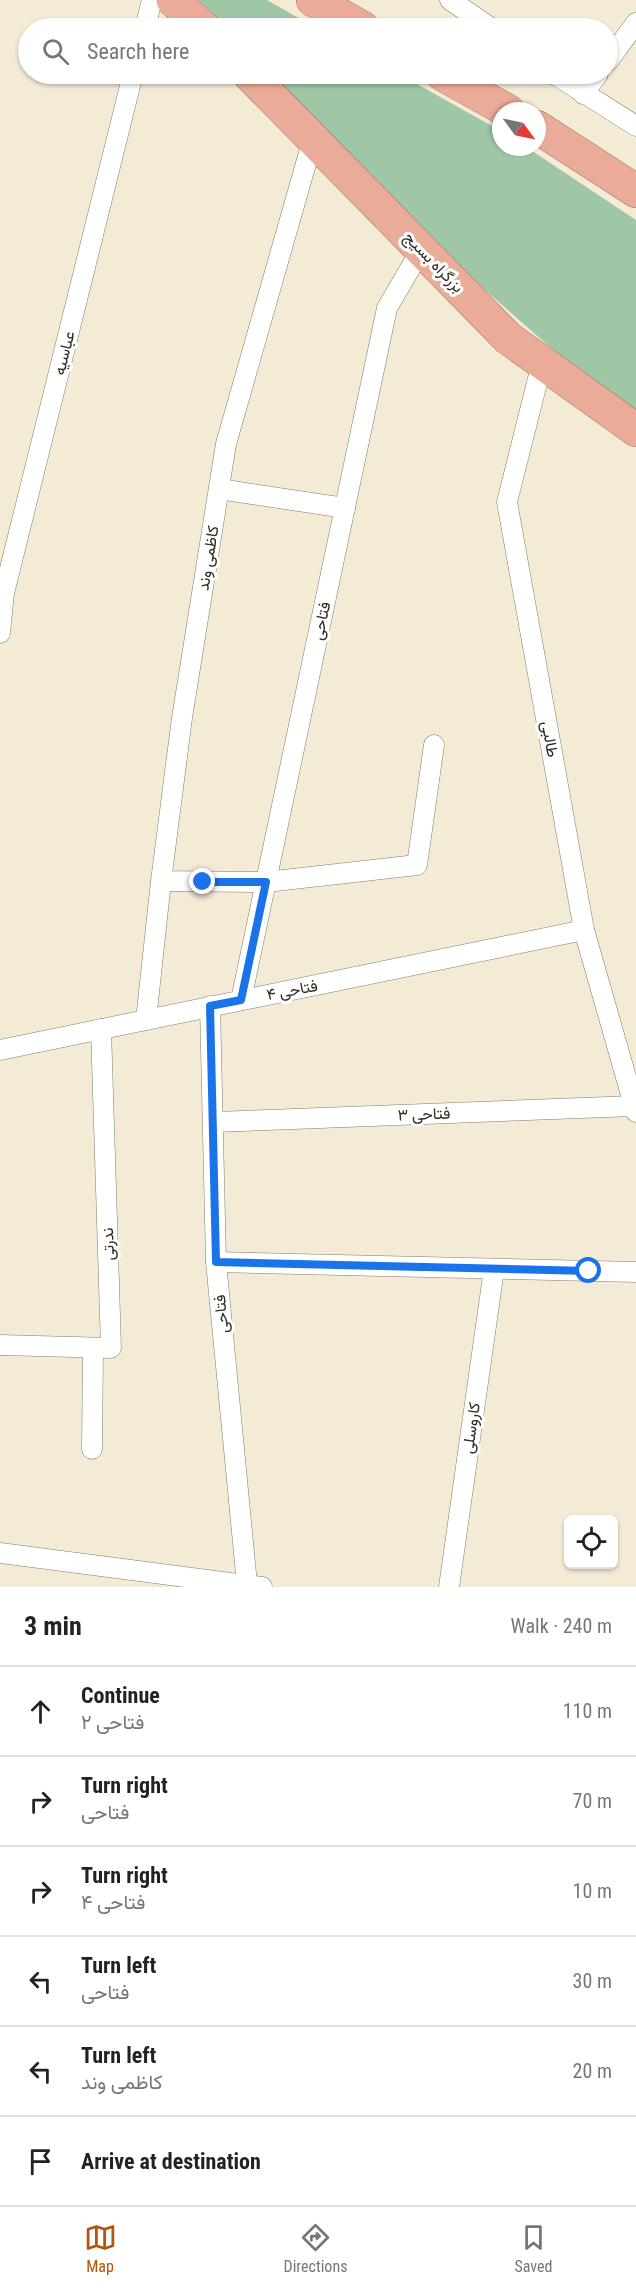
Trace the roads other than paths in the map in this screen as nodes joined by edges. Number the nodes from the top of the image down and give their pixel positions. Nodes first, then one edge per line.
1 (152, 0) edge
2 (173, 0) edge
3 (313, 0) edge
4 (450, 0) edge
5 (148, 18) edge
6 (193, 18) edge
7 (345, 18) edge
8 (476, 18) edge
9 (636, 23) edge
10 (618, 47) edge
11 (131, 84) edge
12 (259, 84) edge
13 (460, 84) edge
14 (568, 84) edge
15 (590, 84) edge
16 (583, 94) junction
17 (492, 102) edge
18 (636, 126) edge
19 (546, 133) edge
20 (313, 139) junction
21 (636, 191) edge
22 (422, 250) junction
23 (542, 363) junction
24 (636, 430) edge
25 (219, 489) junction
26 (345, 507) junction
27 (0, 633) edge
28 (434, 745) dead end
29 (161, 881) junction
30 (266, 882) junction
31 (584, 930) junction
32 (241, 1000) junction
33 (210, 1006) junction
34 (146, 1020) junction
35 (101, 1029) junction
36 (0, 1050) edge
37 (635, 1109) edge
38 (214, 1122) junction
39 (216, 1262) junction
40 (494, 1269) junction
41 (636, 1272) edge
42 (0, 1344) edge
43 (93, 1349) junction
44 (92, 1449) dead end
45 (0, 1553) edge
46 (255, 1586) edge
47 (449, 1587) edge

1 - 5 street
2 - 6 highway
3 - 7 highway
4 - 8 street
9 - 10 street
11 - 27 street, عباسیه
12 - 20 highway, بزرگراه بسیج
13 - 17 highway
14 - 16 street
15 - 16 street
16 - 18 street
19 - 21 highway
20 - 22 highway, بزرگراه بسیج
20 - 25 street, کاظمی وند
22 - 23 highway, بزرگراه بسیج
22 - 26 street, فتاحی
23 - 24 highway, بزرگراه بسیج
23 - 31 street, طالبی
25 - 26 street
25 - 29 street, کاظمی وند
26 - 30 street, فتاحی
28 - 30 street
29 - 30 street
29 - 34 street, کاظمی وند
30 - 32 street, فتاحی
31 - 32 street, فتاحی ۴
31 - 37 street, طالبی
32 - 33 street, فتاحی ۴
33 - 34 street, فتاحی ۴
33 - 38 street, فتاحی
34 - 35 street, فتاحی ۴
35 - 36 street, فتاحی ۴
35 - 43 street, ندرتی
37 - 38 street, فتاحی ۳
38 - 39 street, فتاحی
39 - 40 street
39 - 46 street, فتاحی
40 - 41 street
40 - 47 street, کاروسلی
42 - 43 street
43 - 44 street
45 - 46 street

